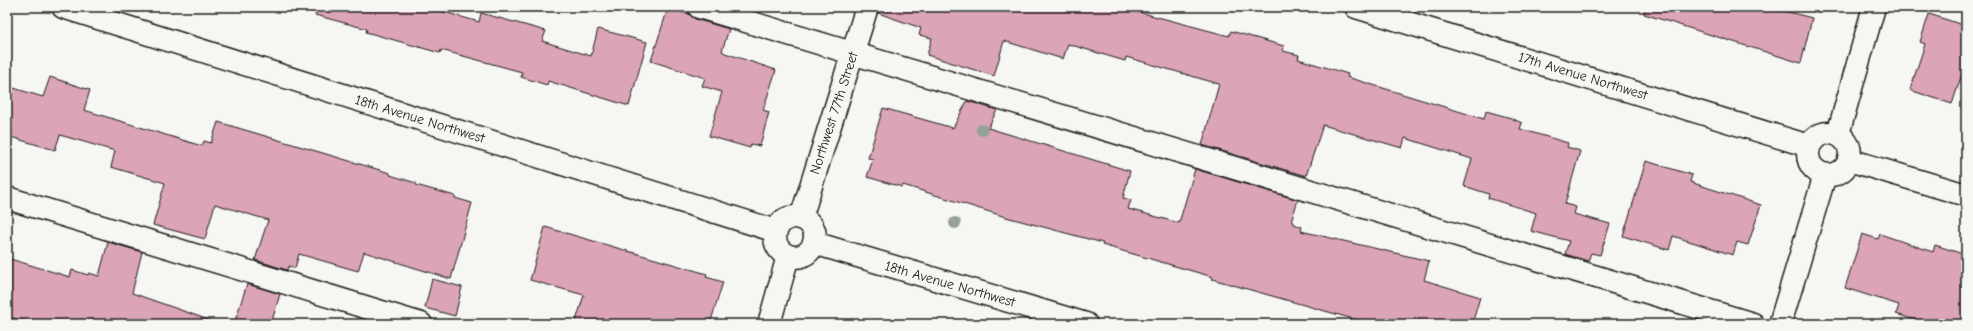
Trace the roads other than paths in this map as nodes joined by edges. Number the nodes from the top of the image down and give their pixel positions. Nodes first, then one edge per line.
1 (63, 7) edge
2 (699, 7) edge
3 (867, 7) edge
4 (1356, 7) edge
5 (1874, 7) edge
6 (853, 53) junction
7 (1838, 134) junction
8 (1809, 146) junction
9 (1849, 160) junction
10 (1825, 175) junction
11 (1966, 195) edge
12 (7, 198) edge
13 (801, 218) junction
14 (776, 232) junction
15 (814, 243) junction
16 (788, 256) junction
17 (420, 324) edge
18 (769, 324) edge
19 (1086, 324) edge
20 (1753, 324) edge
21 (1780, 324) edge

1 - 14 street, 18th Avenue Northwest
2 - 6 street
3 - 6 street, Northwest 77th Street
4 - 8 street, 17th Avenue Northwest
5 - 7 street
6 - 13 street, Northwest 77th Street
6 - 20 street
7 - 8 street
7 - 9 street
8 - 10 street
9 - 10 street
9 - 11 street
10 - 21 street
12 - 17 street
13 - 14 street
13 - 15 street
14 - 16 street
15 - 16 street
15 - 19 street, 18th Avenue Northwest
16 - 18 street

